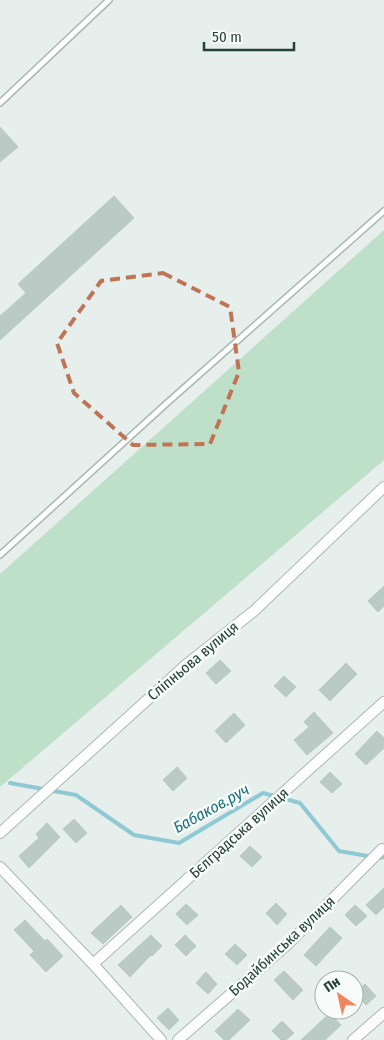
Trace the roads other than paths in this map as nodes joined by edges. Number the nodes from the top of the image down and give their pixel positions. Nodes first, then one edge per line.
1 (108, 0) edge
2 (0, 103) edge
3 (384, 211) edge
4 (384, 487) edge
5 (0, 554) edge
6 (384, 702) edge
7 (0, 833) edge
8 (382, 848) dead end
9 (0, 867) edge
10 (93, 964) junction
11 (384, 1012) edge
12 (161, 1040) edge
13 (178, 1040) edge
14 (353, 1040) edge

1 - 2 lane
3 - 5 lane
4 - 7 street, Сліпньова вулиця
6 - 10 street, Бєлградська вулиця
8 - 13 street, Бодайбинська вулиця
9 - 10 street
10 - 12 street
11 - 14 street

